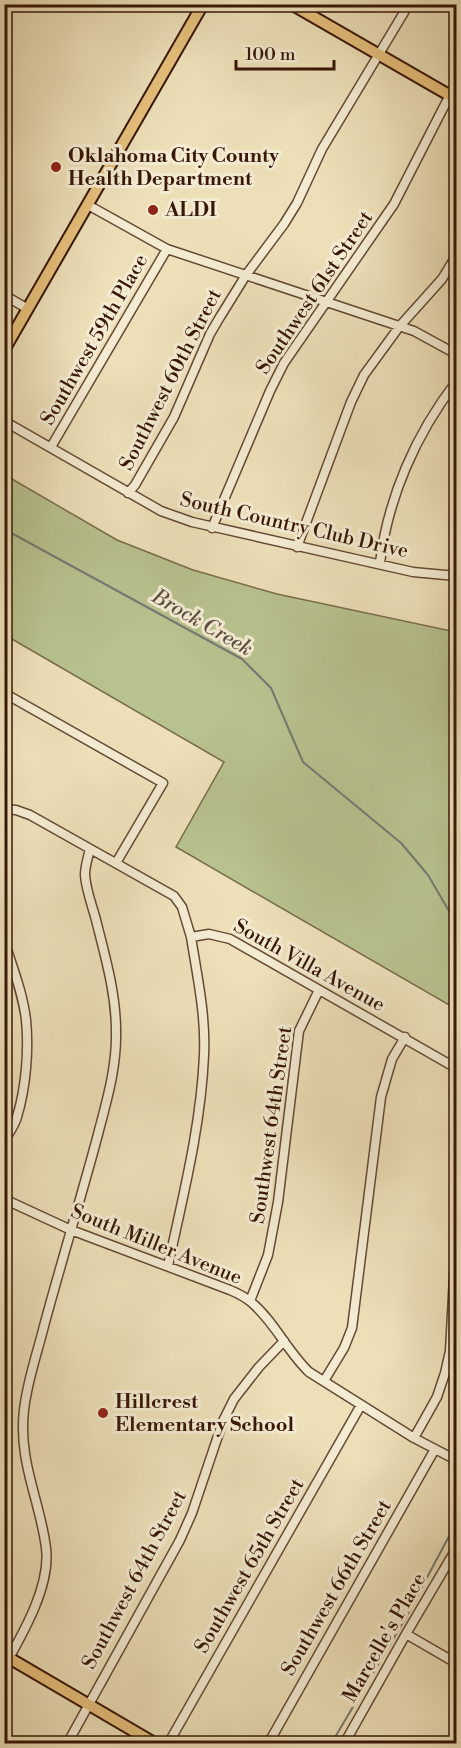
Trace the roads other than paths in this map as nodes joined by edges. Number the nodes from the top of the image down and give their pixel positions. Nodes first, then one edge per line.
1 (203, 4) edge
2 (291, 4) edge
3 (409, 4) edge
4 (379, 55) junction
5 (456, 83) edge
6 (453, 97) edge
7 (88, 205) junction
8 (167, 249) junction
9 (456, 255) edge
10 (246, 275) junction
11 (4, 295) edge
12 (326, 302) junction
13 (28, 309) junction
14 (399, 327) junction
15 (4, 350) edge
16 (456, 354) edge
17 (456, 382) edge
18 (4, 421) edge
19 (51, 447) junction
20 (128, 493) junction
21 (212, 528) junction
22 (297, 547) junction
23 (380, 563) junction
24 (456, 576) edge
25 (4, 693) edge
26 (4, 809) edge
27 (90, 849) junction
28 (116, 863) junction
29 (191, 937) junction
30 (4, 940) edge
31 (319, 990) junction
32 (405, 1037) junction
33 (456, 1068) edge
34 (4, 1141) edge
35 (4, 1199) edge
36 (71, 1230) junction
37 (456, 1239) edge
38 (168, 1266) junction
39 (250, 1301) junction
40 (284, 1341) junction
41 (324, 1381) junction
42 (361, 1405) junction
43 (414, 1438) junction
44 (435, 1449) junction
45 (456, 1461) edge
46 (456, 1549) edge
47 (406, 1634) junction
48 (6, 1660) edge
49 (456, 1663) edge
50 (90, 1704) junction
51 (67, 1743) edge
52 (156, 1743) edge
53 (168, 1743) edge
54 (268, 1743) edge
55 (345, 1743) edge

1 - 7 main road
2 - 4 main road
3 - 4 street, Southwest 60th Street
4 - 6 main road
4 - 10 street, Southwest 60th Street
5 - 6 street, Southwest 61st Street
6 - 12 street, Southwest 61st Street
7 - 8 street
7 - 13 main road
8 - 10 street
8 - 19 street, Southwest 59th Place
9 - 14 street
10 - 12 street
10 - 20 street, Southwest 60th Street
11 - 13 street
12 - 14 street
12 - 21 street, Southwest 61st Street
13 - 15 main road
14 - 16 street
14 - 22 street
17 - 23 street
18 - 19 street, South Country Club Drive
19 - 20 street, South Country Club Drive
20 - 21 street, South Country Club Drive
21 - 22 street, South Country Club Drive
22 - 23 street, South Country Club Drive
23 - 24 street, South Country Club Drive
25 - 28 street
26 - 27 street
27 - 28 street
27 - 36 street
28 - 29 street
29 - 31 street, South Villa Avenue
29 - 38 street
30 - 34 street
31 - 32 street, South Villa Avenue
31 - 39 street, Southwest 64th Street
32 - 33 street, South Villa Avenue
32 - 41 street
35 - 36 street, South Miller Avenue
36 - 38 street, South Miller Avenue
36 - 48 street
37 - 43 street
38 - 39 street, South Miller Avenue
39 - 40 street, South Miller Avenue
40 - 41 street, South Miller Avenue
40 - 50 street, Southwest 64th Street
41 - 42 street, South Miller Avenue
42 - 43 street, South Miller Avenue
42 - 53 street, Southwest 65th Street
43 - 44 street, South Miller Avenue
44 - 45 street, South Miller Avenue
44 - 54 street, Southwest 66th Street
46 - 47 street, Marcelle's Place
47 - 49 street
47 - 55 street, Marcelle's Place
48 - 50 main road
50 - 51 street, Southwest 64th Street
50 - 52 main road

